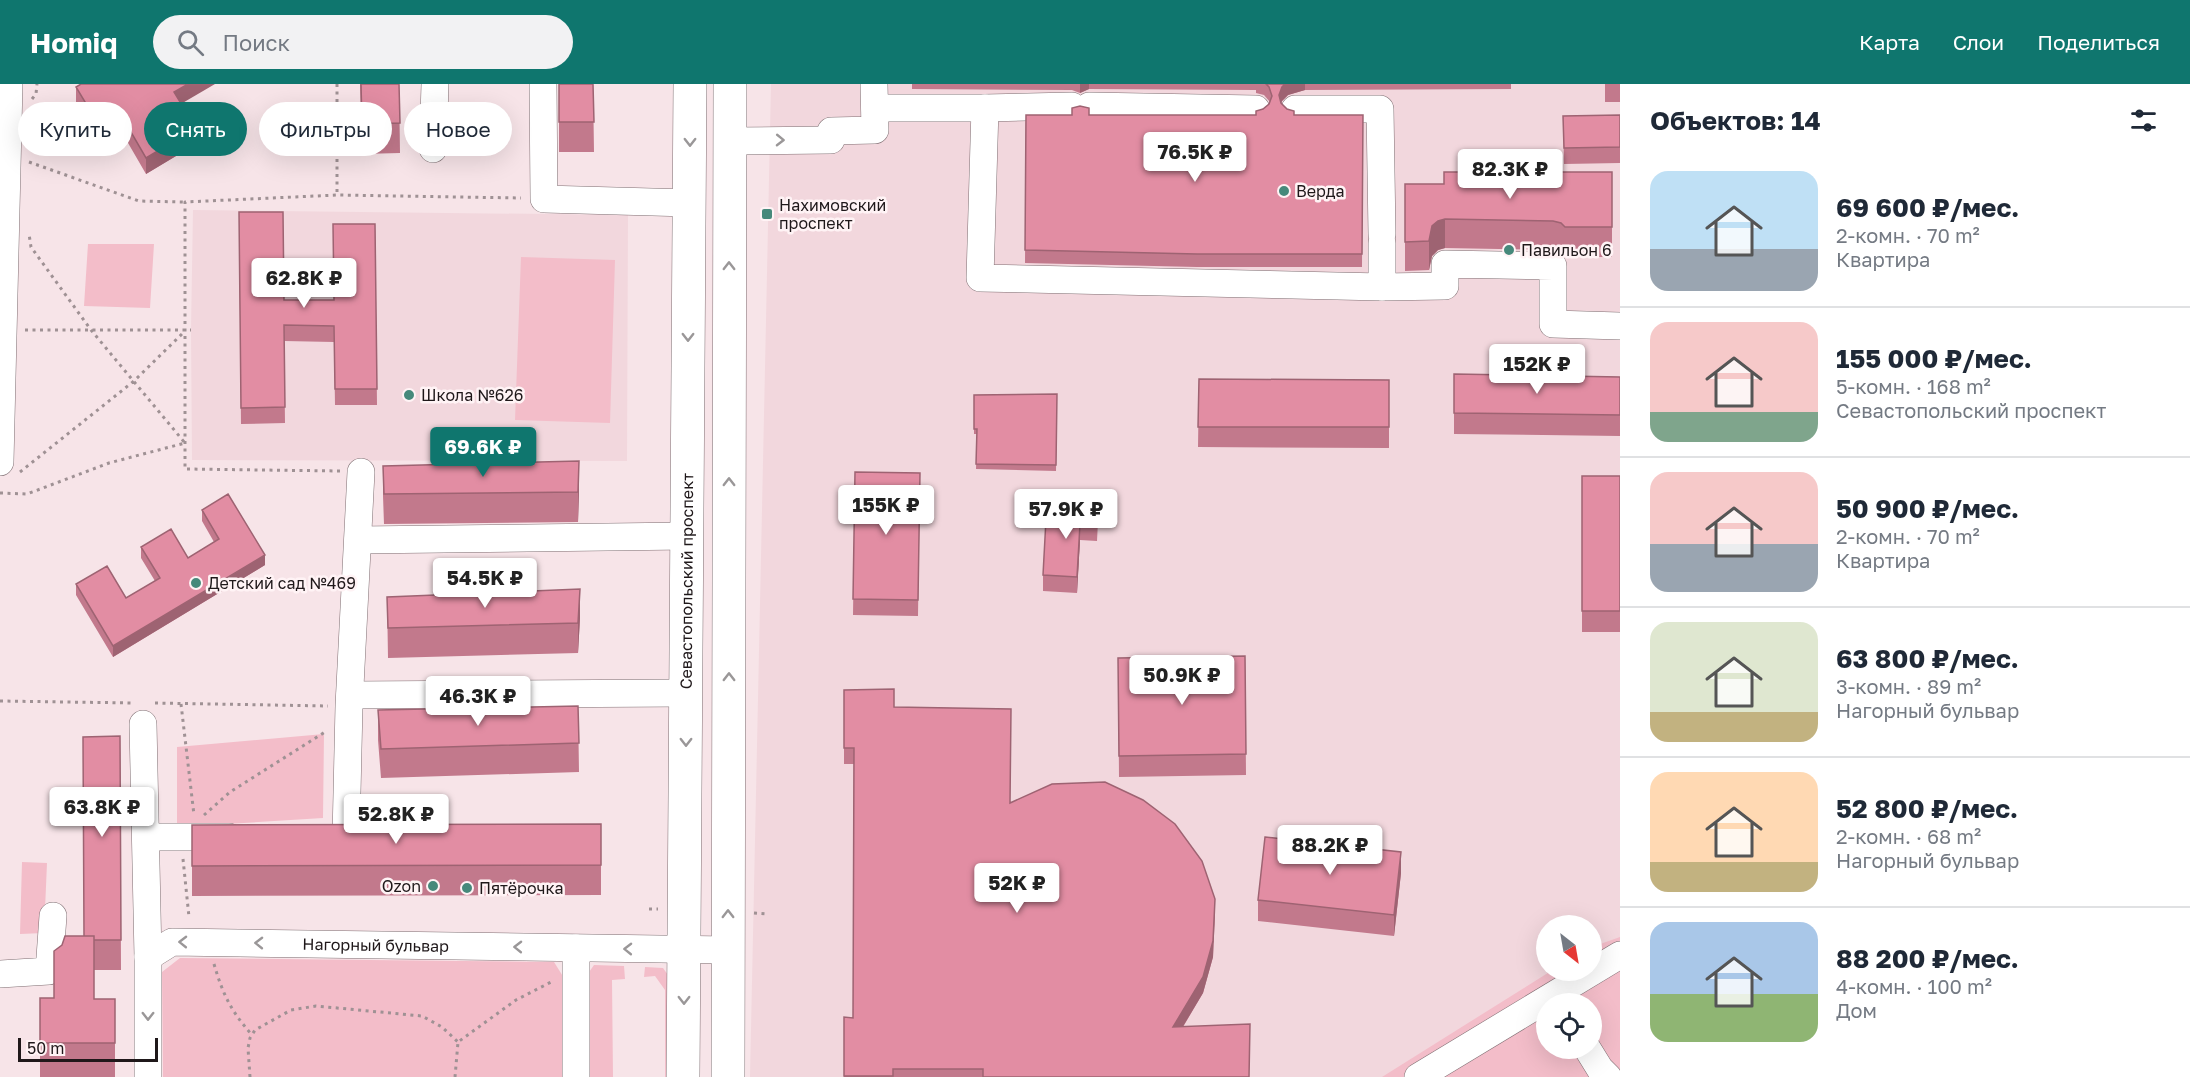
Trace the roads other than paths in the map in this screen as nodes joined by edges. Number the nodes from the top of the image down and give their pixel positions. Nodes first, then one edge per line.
1 (9, 84) edge
2 (435, 84) edge
3 (543, 84) edge
4 (690, 84) edge
5 (730, 84) edge
6 (875, 96) edge
7 (434, 102) edge
8 (985, 108) junction
9 (1256, 109) edge
10 (1294, 109) edge
11 (730, 141) junction
12 (689, 203) junction
13 (1382, 287) junction
14 (1620, 326) edge
15 (9, 468) edge
16 (361, 472) road end
17 (687, 536) junction
18 (358, 540) junction
19 (686, 693) junction
20 (350, 706) junction
21 (146, 710) road end
22 (146, 837) junction
23 (254, 837) edge
24 (347, 837) edge
25 (52, 916) dead end
26 (576, 948) junction
27 (684, 950) junction
28 (728, 950) junction
29 (1620, 954) edge
30 (148, 957) junction
31 (0, 974) edge
32 (1563, 993) edge
33 (1536, 1009) edge
34 (1594, 1059) edge
35 (148, 1077) edge
36 (576, 1077) edge
37 (683, 1077) edge
38 (728, 1077) edge
39 (1418, 1077) edge
40 (1608, 1077) edge

1 - 15 street
2 - 7 street
3 - 12 street
4 -> 12 main road, Севастопольский проспект
5 - 11 main road
6 - 8 street
11 -> 6 street
8 - 9 street
8 - 13 street
10 - 13 street
28 -> 11 main road
12 -> 17 main road, Севастопольский проспект
13 - 14 street
16 - 18 street
17 - 18 street
17 - 19 main road, Севастопольский проспект
18 - 20 street
19 - 20 street
19 -> 27 main road, Севастопольский проспект
20 - 24 street
21 - 22 street
22 - 23 street
22 - 30 street
25 - 31 street
27 -> 26 street, Нагорный бульвар
26 -> 30 street, Нагорный бульвар
26 - 36 street
27 - 28 street, Нагорный бульвар
27 -> 37 main road, Севастопольский проспект
28 - 38 main road
29 - 32 street
30 -> 35 street
33 - 39 street
34 - 40 street

